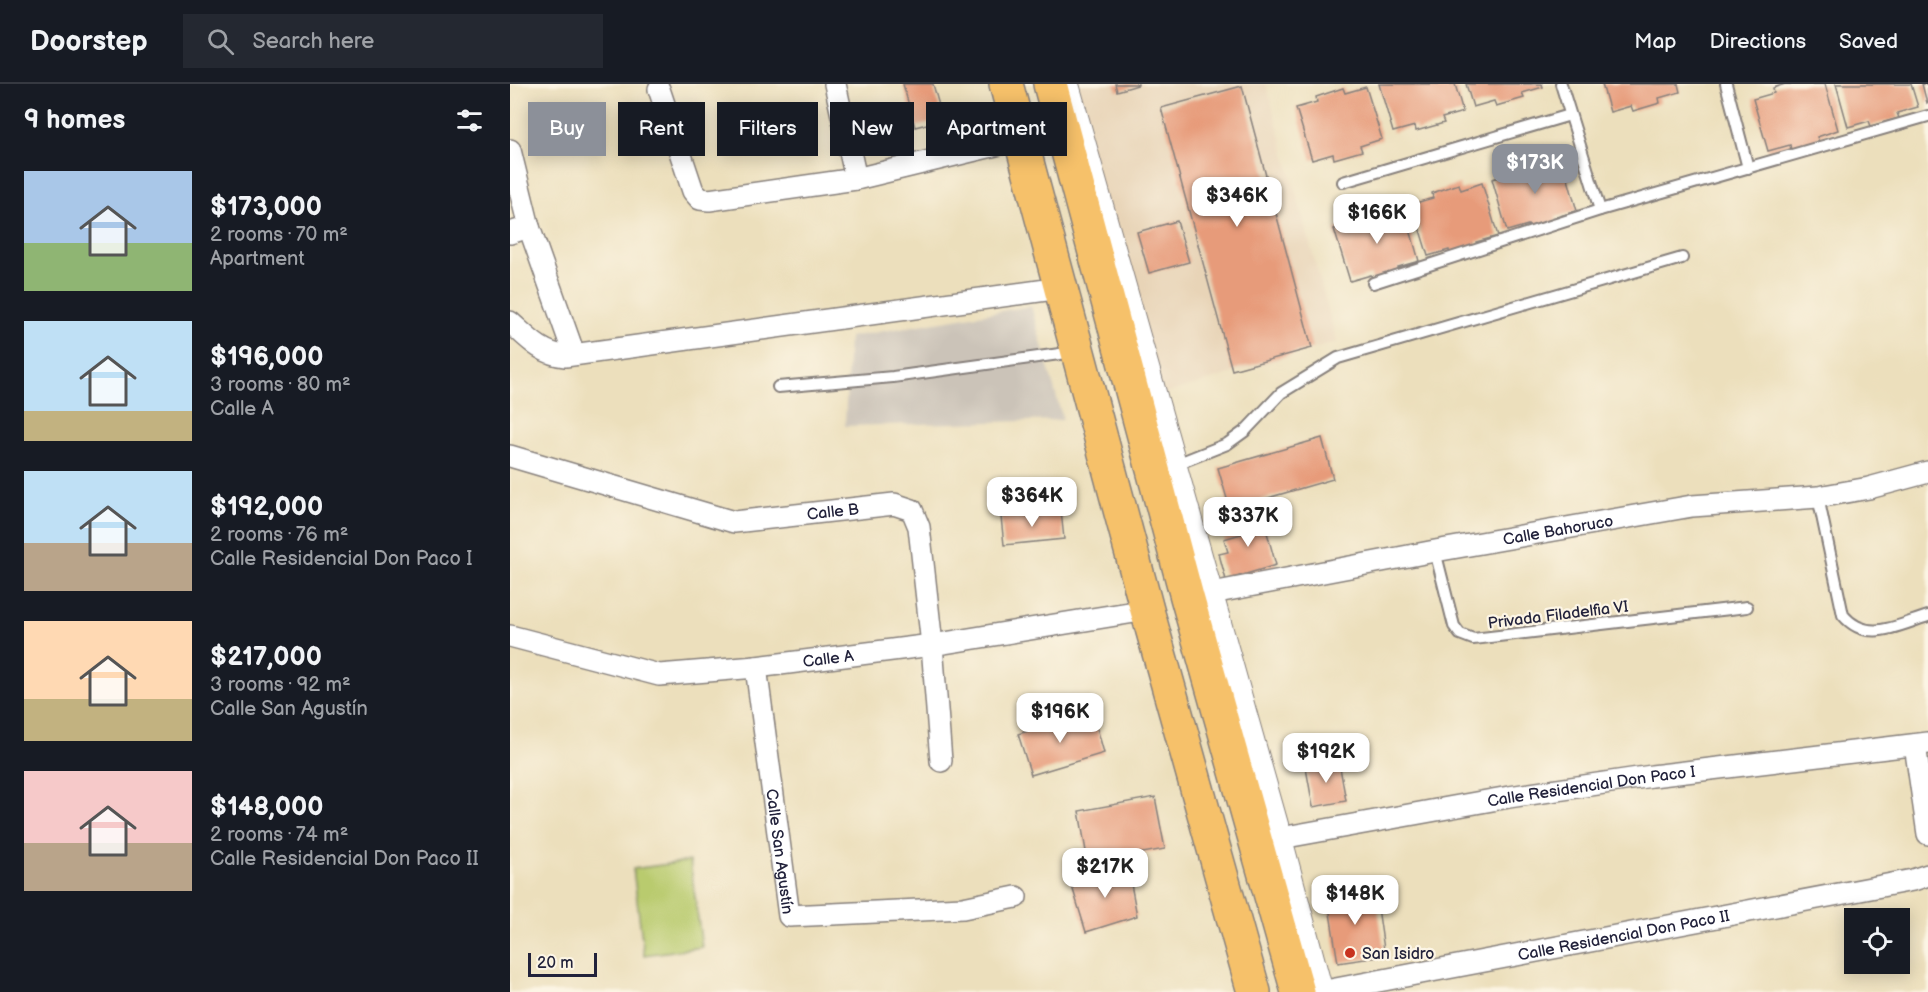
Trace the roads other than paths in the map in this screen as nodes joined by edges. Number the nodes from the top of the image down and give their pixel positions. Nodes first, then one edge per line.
1 (835, 84) edge
2 (1006, 84) edge
3 (1050, 84) edge
4 (1066, 84) edge
5 (1561, 84) edge
6 (1726, 84) edge
7 (659, 89) dead end
8 (1011, 102) edge
9 (1570, 115) junction
10 (1928, 116) edge
11 (510, 150) edge
12 (954, 156) edge
13 (1026, 156) edge
14 (1748, 168) junction
15 (856, 179) junction
16 (1343, 182) dead end
17 (1600, 210) junction
18 (520, 230) edge
19 (1682, 258) dead end
20 (1373, 283) dead end
21 (1061, 288) junction
22 (510, 322) edge
23 (1078, 351) junction
24 (574, 354) junction
25 (778, 387) dead end
26 (510, 456) edge
27 (1173, 465) junction
28 (1928, 472) edge
29 (1818, 496) junction
30 (1435, 551) junction
31 (1198, 595) junction
32 (1747, 606) dead end
33 (1147, 610) junction
34 (1928, 616) edge
35 (510, 636) edge
36 (932, 645) junction
37 (756, 667) junction
38 (1921, 744) edge
39 (941, 761) dead end
40 (1928, 834) edge
41 (1268, 841) junction
42 (1928, 875) edge
43 (1016, 897) dead end
44 (1254, 992) edge
45 (1298, 992) edge
46 (1320, 992) edge

1 - 15 street
2 - 8 main road
3 - 31 main road
4 - 27 street
5 - 9 lane
6 - 14 lane
7 - 15 street
9 - 16 lane
9 - 17 lane
10 - 14 lane
11 - 18 street
12 - 15 street
13 - 21 main road
14 - 17 lane
17 - 20 lane
18 - 24 street
19 - 27 lane
21 - 23 main road
21 - 24 street
22 - 24 street
23 - 25 lane
23 - 33 main road
26 - 36 street, Calle B
27 - 31 street
28 - 29 street, Calle Bahoruco
29 - 30 street, Calle Bahoruco
29 - 34 lane
30 - 31 street, Calle Bahoruco
30 - 32 lane, Privada Filadelfia VI
31 - 41 main road
33 - 36 street, Calle A
33 - 44 main road
35 - 37 street, Calle A
36 - 37 street, Calle A
36 - 39 street, Calle B
37 - 43 street, Calle San Agustín
38 - 40 street
38 - 41 street, Calle Residencial Don Paco I
41 - 45 main road
41 - 46 street
42 - 46 street, Calle Residencial Don Paco II

